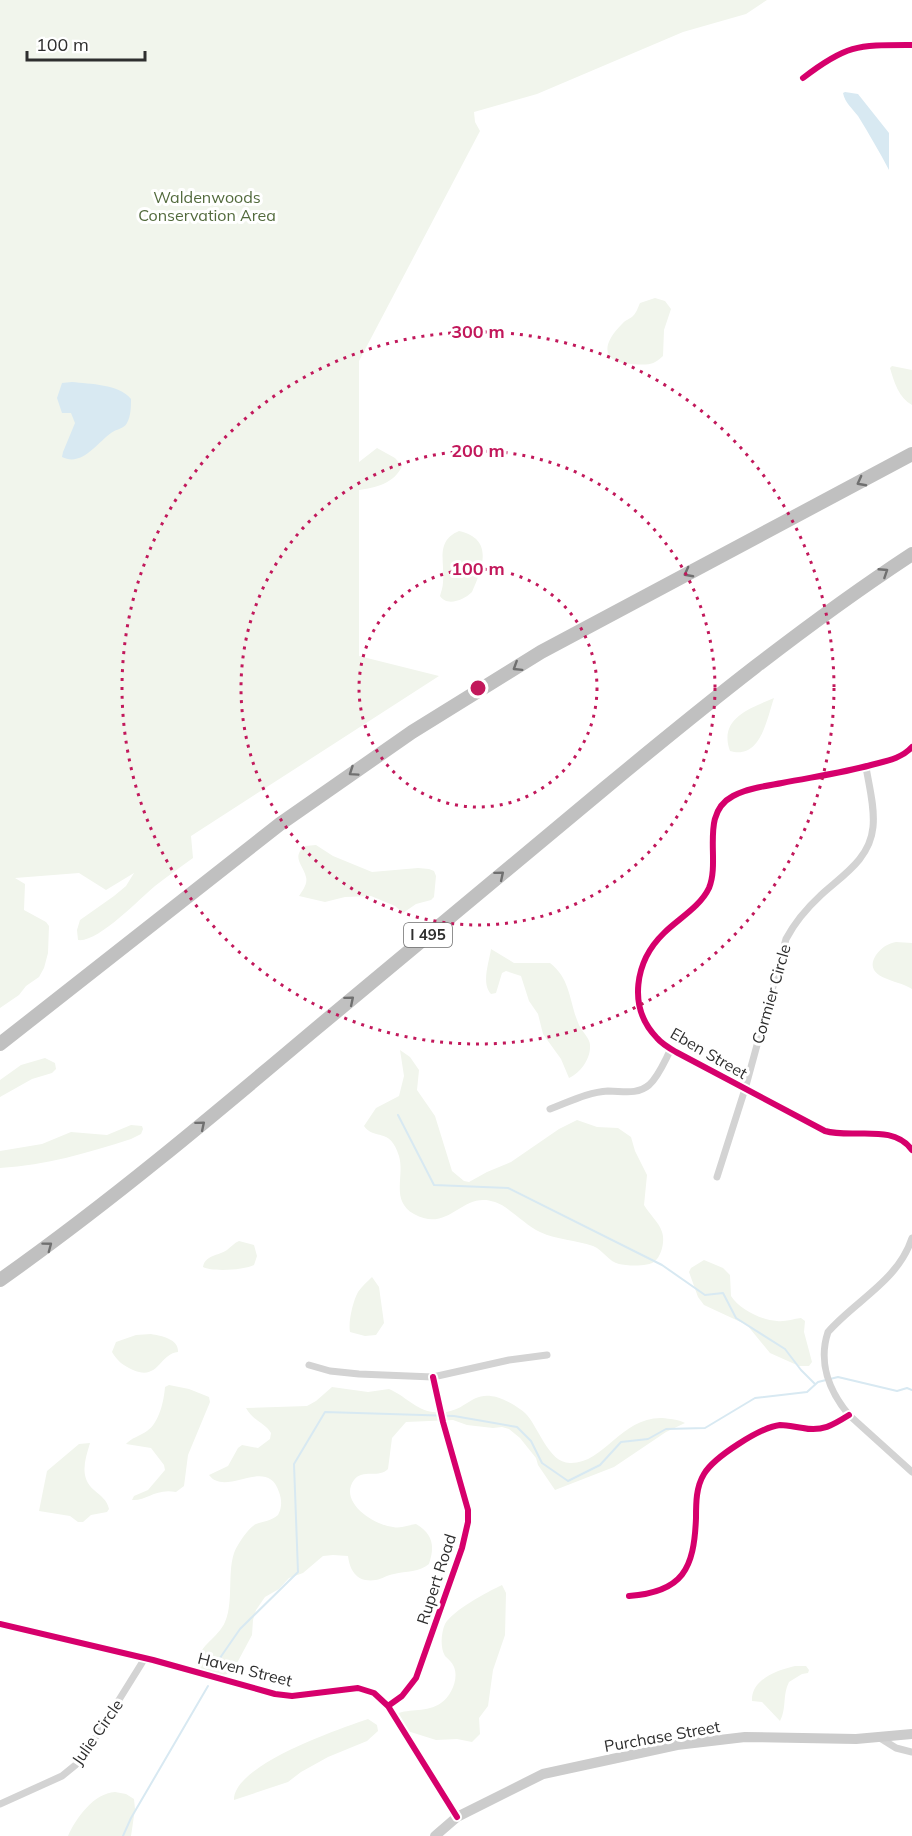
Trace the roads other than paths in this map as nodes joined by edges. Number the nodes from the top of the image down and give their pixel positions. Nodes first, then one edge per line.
1 (912, 45) edge
2 (803, 78) dead end
3 (912, 454) edge
4 (912, 554) edge
5 (912, 747) edge
6 (866, 767) junction
7 (0, 1044) edge
8 (671, 1049) junction
9 (745, 1089) junction
10 (550, 1109) dead end
11 (912, 1150) edge
12 (717, 1176) dead end
13 (912, 1238) edge
14 (0, 1280) edge
15 (547, 1355) dead end
16 (309, 1365) dead end
17 (433, 1377) junction
18 (849, 1415) junction
19 (912, 1472) edge
20 (629, 1596) dead end
21 (0, 1624) edge
22 (145, 1658) junction
23 (387, 1706) junction
24 (912, 1734) edge
25 (879, 1738) junction
26 (912, 1752) edge
27 (0, 1804) edge
28 (457, 1817) junction
29 (435, 1836) edge

1 - 2 street
3 -> 7 highway
14 -> 4 highway, I 495
5 - 6 street, Eben Street
6 - 8 street, Eben Street
6 - 9 street, Cormier Circle
8 - 9 street, Eben Street
8 - 10 street
9 - 11 street, Eben Street
9 - 12 street, Cormier Circle
13 - 18 street
15 - 17 street
16 - 17 street
17 - 23 street, Rupert Road
18 - 19 street
18 - 20 street
21 - 22 street, Haven Street
22 - 23 street, Haven Street
22 - 27 street, Julie Circle
23 - 28 street, Haven Street
24 - 25 main road, Purchase Street
25 - 26 street
25 - 28 main road, Purchase Street
28 - 29 main road, Purchase Street

